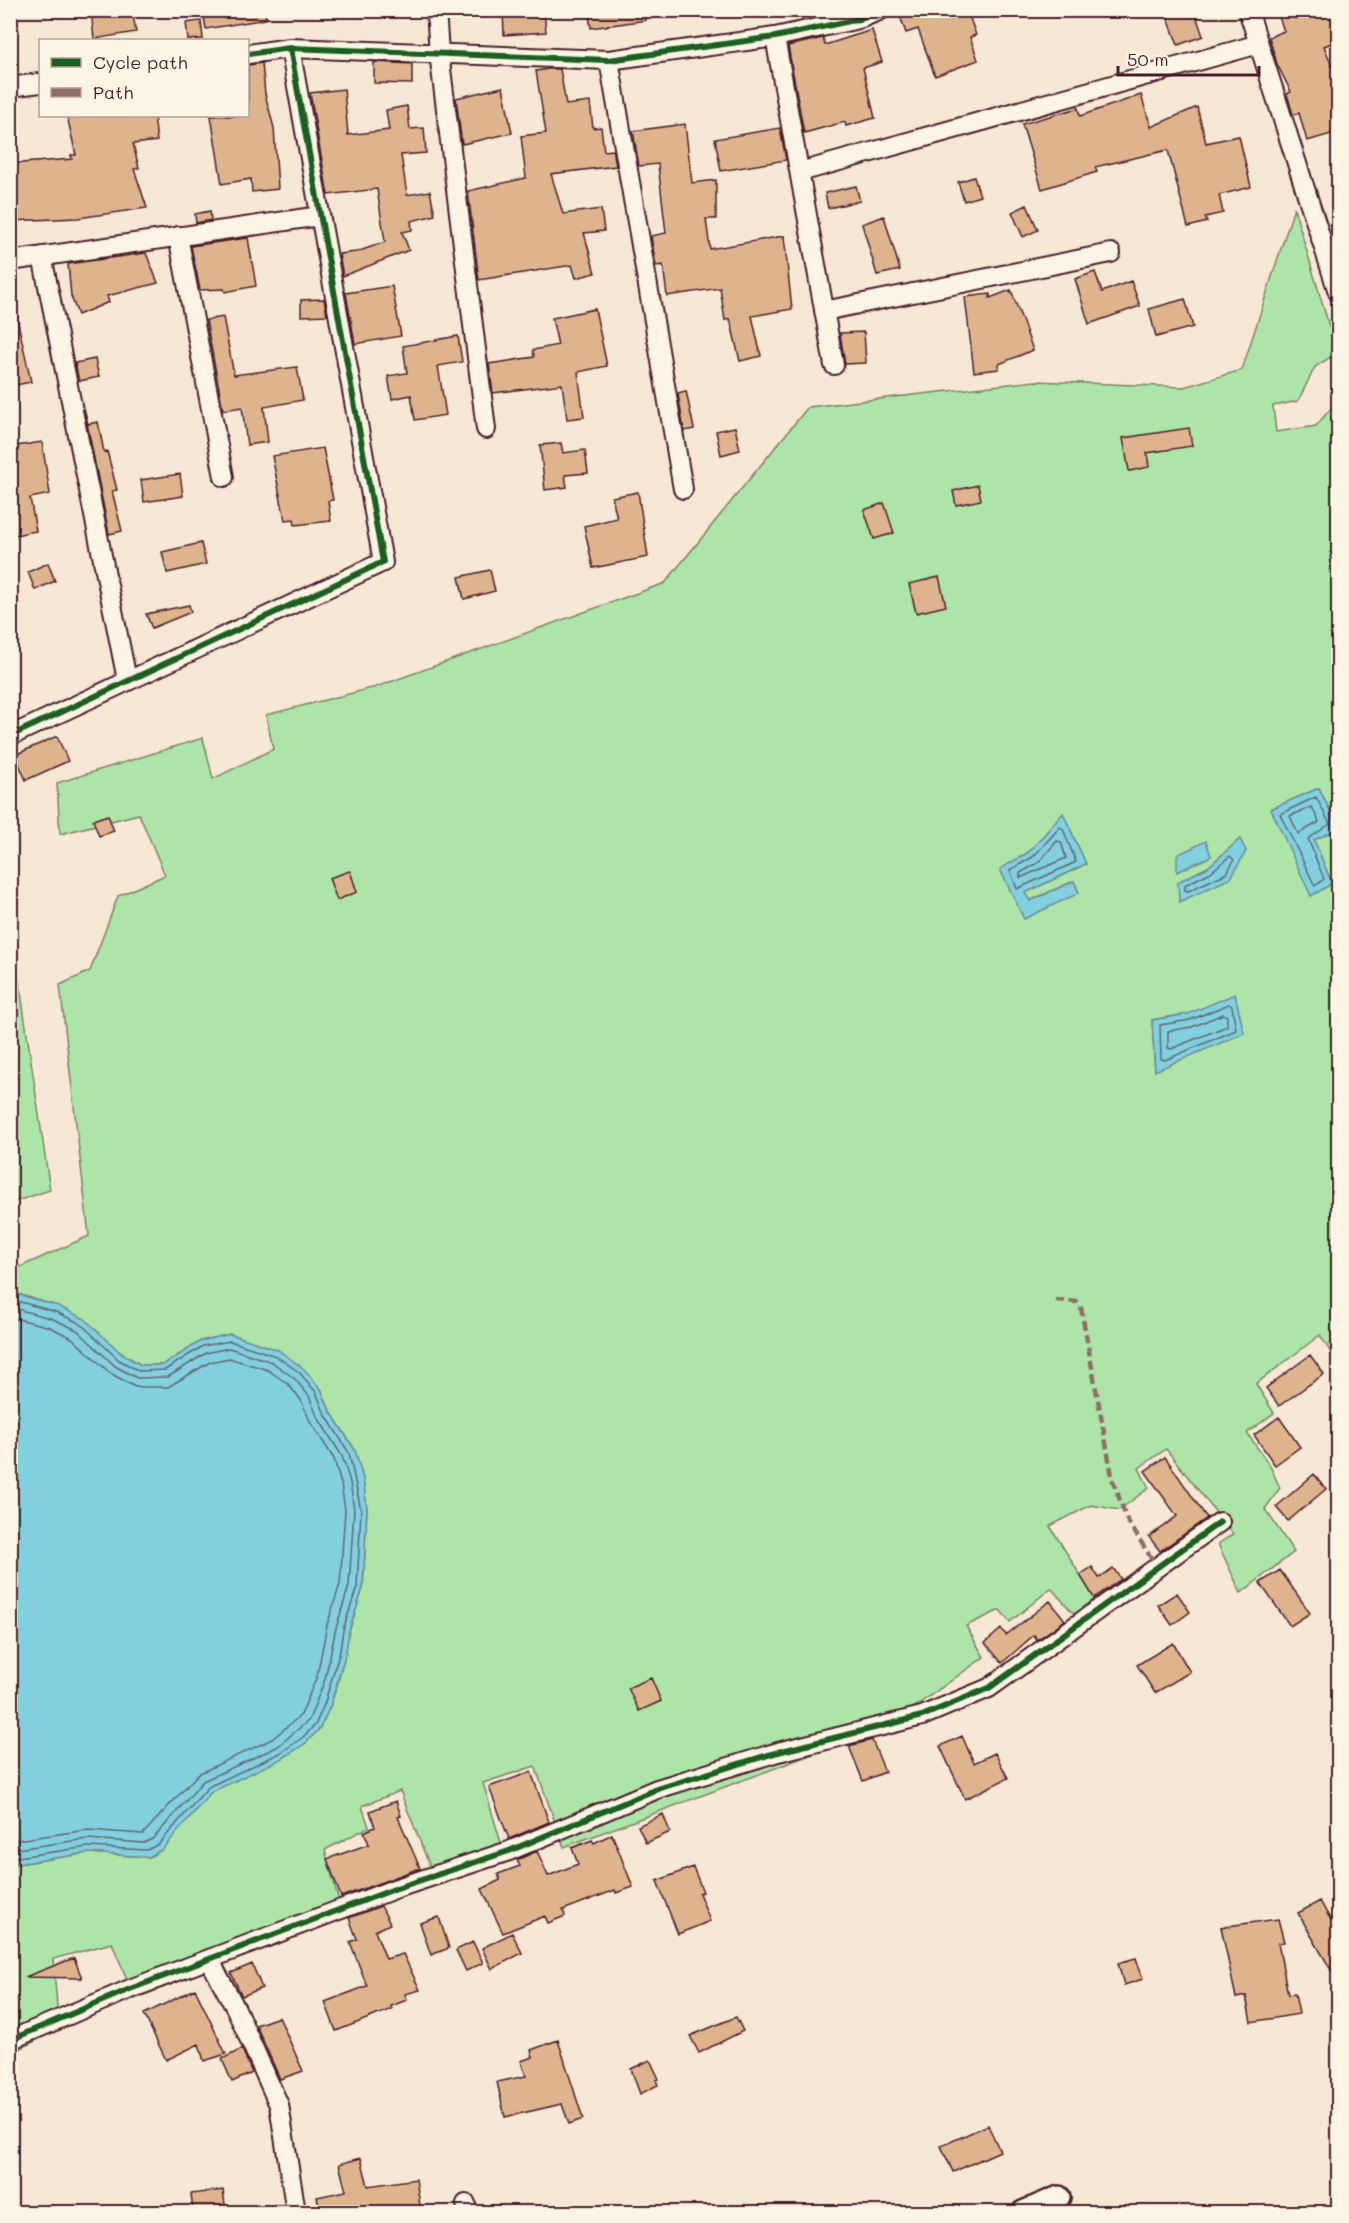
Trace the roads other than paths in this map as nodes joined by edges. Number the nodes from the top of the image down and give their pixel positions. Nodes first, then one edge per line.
1 (436, 10) edge
2 (881, 10) edge
3 (1248, 10) edge
4 (776, 37) junction
5 (1259, 44) junction
6 (290, 48) junction
7 (439, 53) junction
8 (249, 54) edge
9 (609, 60) junction
10 (39, 83) edge
11 (10, 87) edge
12 (800, 172) junction
13 (320, 216) junction
14 (178, 236) junction
15 (1111, 253) dead end
16 (42, 256) junction
17 (10, 261) edge
18 (1338, 292) edge
19 (824, 310) junction
20 (834, 365) dead end
21 (486, 429) dead end
22 (224, 477) dead end
23 (683, 489) dead end
24 (127, 680) junction
25 (10, 736) edge
26 (1220, 1522) dead end
27 (209, 1959) junction
28 (10, 2040) edge
29 (1059, 2197) dead end
30 (296, 2212) edge
31 (1023, 2212) edge

1 - 7 street
2 - 4 street
3 - 5 street
4 - 9 street
4 - 12 street
5 - 12 street
5 - 18 street
6 - 7 street
6 - 8 street
6 - 13 street
7 - 9 street
7 - 21 street
9 - 23 street
10 - 11 street
12 - 19 street
13 - 14 street
13 - 24 street
14 - 16 street
14 - 22 street
15 - 19 street
16 - 17 street
16 - 24 street
19 - 20 street
24 - 25 street
26 - 27 street
27 - 28 street
27 - 30 street
29 - 31 street

